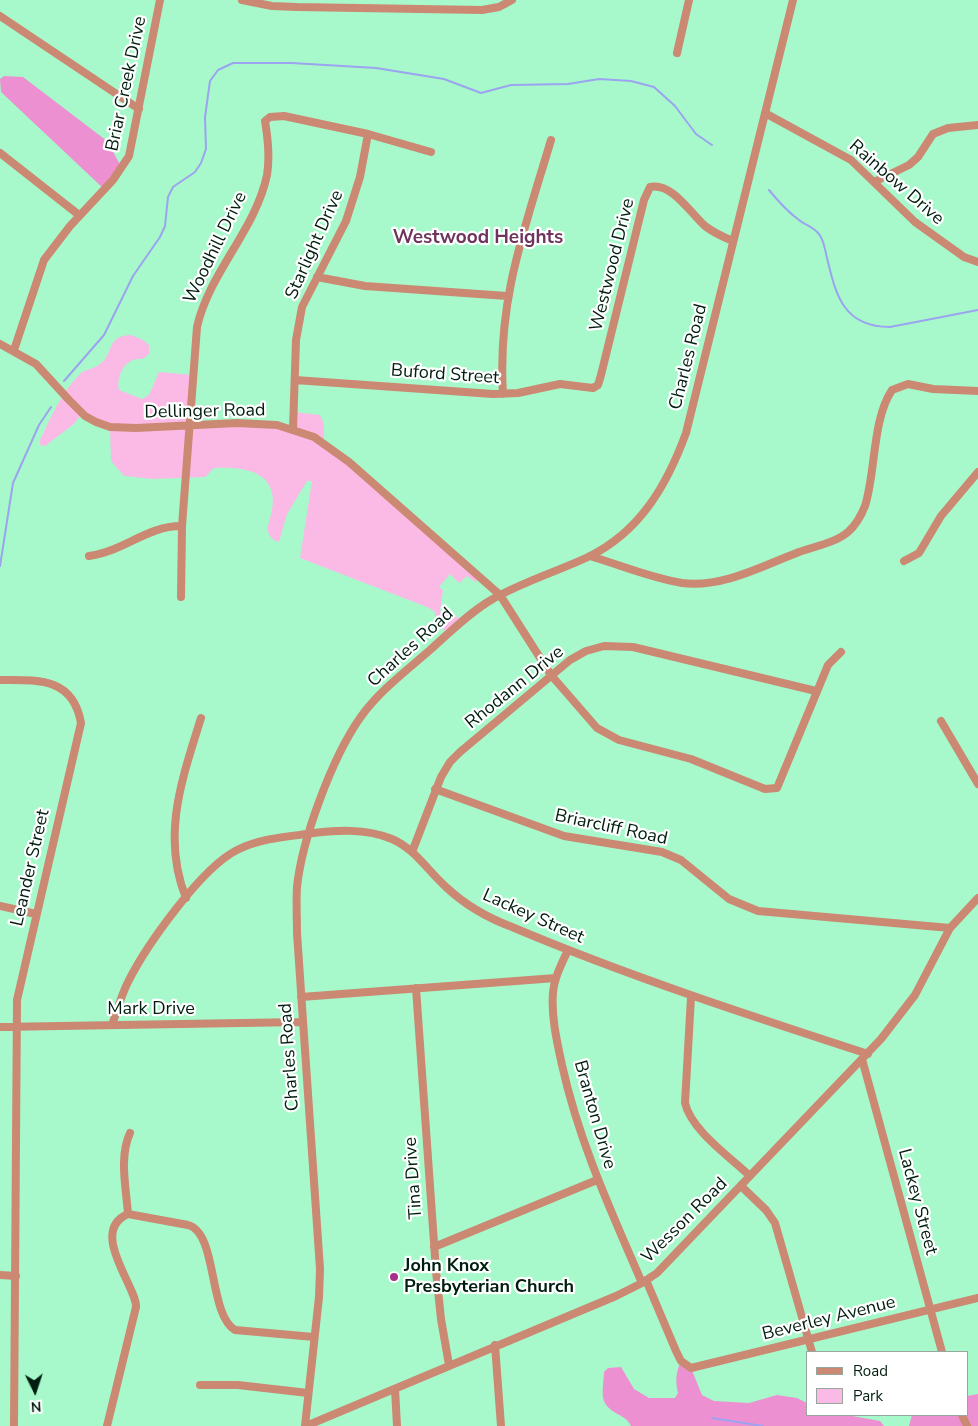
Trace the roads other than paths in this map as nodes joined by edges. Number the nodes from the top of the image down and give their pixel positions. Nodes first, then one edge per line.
1 (160, 0) edge
2 (242, 0) edge
3 (512, 0) edge
4 (689, 0) edge
5 (793, 0) edge
6 (257, 2) edge
7 (0, 16) edge
8 (677, 53) dead end
9 (139, 109) junction
10 (765, 113) junction
11 (978, 124) edge
12 (368, 134) junction
13 (551, 140) dead end
14 (431, 152) dead end
15 (0, 154) edge
16 (874, 182) junction
17 (79, 215) junction
18 (733, 241) junction
19 (978, 262) edge
20 (317, 277) junction
21 (507, 296) junction
22 (0, 344) edge
23 (14, 350) junction
24 (295, 380) junction
25 (593, 388) joint
26 (978, 391) edge
27 (503, 394) junction
28 (189, 426) junction
29 (293, 429) junction
30 (978, 472) edge
31 (182, 526) junction
32 (89, 556) dead end
33 (590, 556) junction
34 (904, 561) dead end
35 (500, 595) junction
36 (181, 597) dead end
37 (841, 652) dead end
38 (551, 675) junction
39 (0, 680) edge
40 (816, 691) junction
41 (201, 718) dead end
42 (941, 721) dead end
43 (978, 784) edge
44 (435, 789) junction
45 (309, 834) junction
46 (412, 852) junction
47 (186, 898) junction
48 (978, 898) edge
49 (0, 906) edge
50 (36, 914) junction
51 (950, 928) junction
52 (568, 950) junction
53 (556, 978) junction
54 (416, 988) junction
55 (300, 997) junction
56 (691, 997) junction
57 (302, 1022) junction
58 (112, 1025) junction
59 (0, 1027) edge
60 (17, 1027) junction
61 (865, 1056) junction
62 (130, 1133) dead end
63 (750, 1176) junction
64 (597, 1180) junction
65 (741, 1186) junction
66 (128, 1214) junction
67 (434, 1247) junction
68 (0, 1275) edge
69 (16, 1276) junction
70 (644, 1282) junction
71 (978, 1298) edge
72 (930, 1308) junction
73 (314, 1337) junction
74 (808, 1339) junction
75 (495, 1346) junction
76 (812, 1351) edge
77 (942, 1351) edge
78 (449, 1365) junction
79 (687, 1367) joint
80 (200, 1385) dead end
81 (395, 1389) junction
82 (308, 1393) junction
83 (14, 1426) edge
84 (107, 1426) edge
85 (306, 1426) edge
86 (396, 1426) edge
87 (501, 1426) edge

1 - 9 street, Briar Creek Drive
2 - 6 street
3 - 6 street
4 - 8 street
5 - 10 street, Charles Road
7 - 9 street
9 - 17 street, Briar Creek Drive
10 - 16 street, Rainbow Drive
10 - 18 street, Charles Road
11 - 16 street
12 - 14 street
12 - 20 street, Starlight Drive
12 - 28 street, Woodhill Drive
13 - 21 street
15 - 17 street
16 - 19 street, Rainbow Drive
17 - 23 street, Briar Creek Drive
18 - 25 street, Westwood Drive
18 - 33 street, Charles Road
20 - 21 street
20 - 24 street, Starlight Drive
21 - 27 street
22 - 23 street, Dellinger Road
23 - 28 street, Dellinger Road
24 - 27 street, Buford Street
24 - 29 street, Starlight Drive
25 - 27 street, Buford Street
26 - 33 street
28 - 29 street, Dellinger Road
28 - 31 street, Woodhill Drive
29 - 35 street, Dellinger Road
30 - 34 street
31 - 32 street
31 - 36 street, Woodhill Drive
33 - 35 street, Charles Road
35 - 38 street, Dellinger Road
35 - 45 street, Charles Road
37 - 40 street
38 - 40 street, Rhodann Drive
38 - 40 street, Dellinger Road
38 - 44 street, Rhodann Drive
39 - 50 street, Leander Street
41 - 47 street
42 - 43 street
44 - 46 street, Rhodann Drive
44 - 51 street, Briarcliff Road
45 - 46 street, Lackey Street
45 - 47 street, Lackey Street
45 - 55 street, Charles Road
46 - 52 street, Lackey Street
47 - 58 street, Lackey Street
48 - 51 street, Wesson Road
49 - 50 street
50 - 60 street, Leander Street
51 - 61 street, Wesson Road
52 - 53 street, Branton Drive
52 - 56 street, Lackey Street
53 - 54 street
53 - 64 street, Branton Drive
54 - 55 street
54 - 67 street, Tina Drive
55 - 57 street, Charles Road
56 - 61 street, Lackey Street
56 - 63 street
57 - 58 street, Mark Drive
57 - 73 street, Charles Road
58 - 60 street, Mark Drive
59 - 60 street, Mark Drive
60 - 69 street, Leander Street
61 - 63 street, Wesson Road
61 - 72 street, Lackey Street
62 - 66 street
63 - 65 street, Wesson Road
64 - 67 street
64 - 70 street, Branton Drive
65 - 70 street, Wesson Road
65 - 74 street
66 - 73 street
66 - 84 street
67 - 78 street, Tina Drive
68 - 69 street
69 - 83 street, Leander Street
70 - 75 street, Wesson Road
70 - 79 street, Branton Drive
71 - 72 street, Beverley Avenue
72 - 74 street, Beverley Avenue
72 - 77 street, Lackey Street
73 - 82 street, Charles Road
74 - 76 street
74 - 79 street, Beverley Avenue
75 - 78 street, Wesson Road
75 - 87 street
78 - 81 street, Wesson Road
80 - 82 street
81 - 85 street, Wesson Road
81 - 86 street
82 - 85 street, Charles Road

